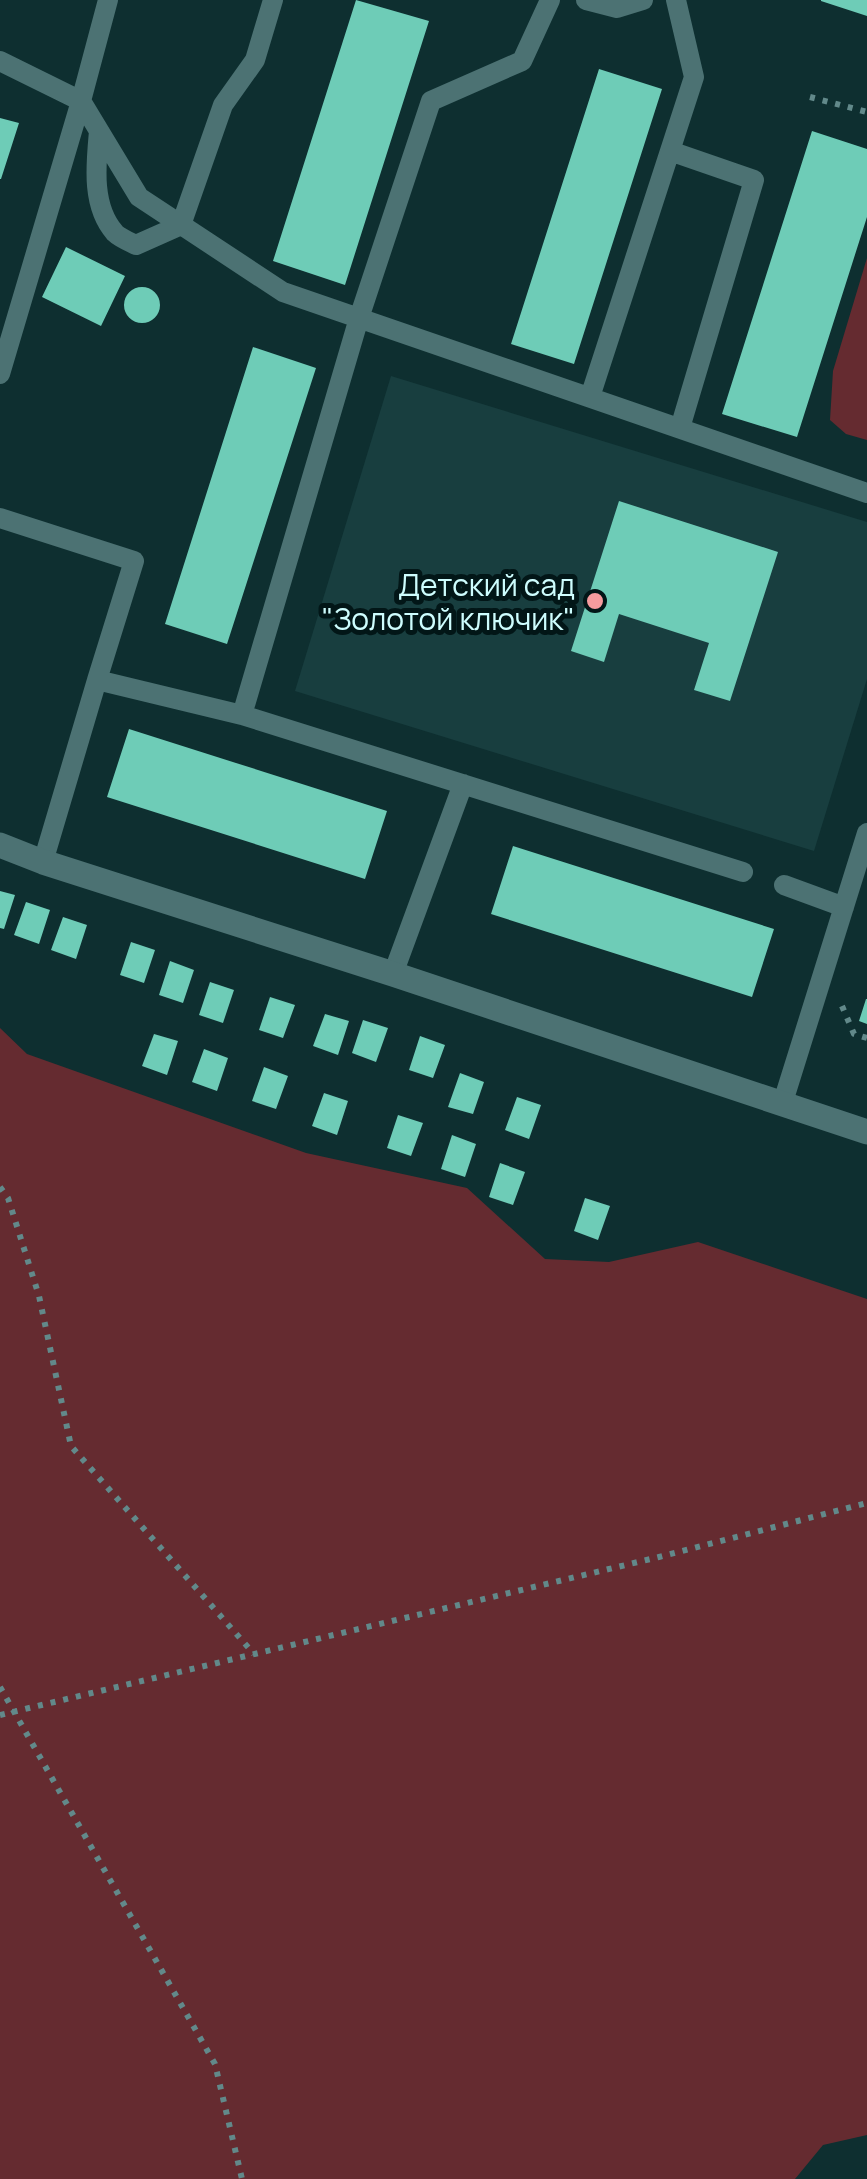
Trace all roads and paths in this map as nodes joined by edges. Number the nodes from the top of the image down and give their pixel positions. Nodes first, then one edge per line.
1 (108, 0) edge
2 (273, 0) edge
3 (550, 0) edge
4 (586, 0) edge
5 (643, 0) edge
6 (676, 0) edge
7 (0, 61) edge
8 (810, 97) dead end
9 (81, 100) junction
10 (867, 112) edge
11 (99, 131) junction
12 (670, 151) junction
13 (181, 225) junction
14 (359, 318) junction
15 (0, 374) edge
16 (590, 397) junction
17 (680, 428) junction
18 (867, 492) edge
19 (0, 518) edge
20 (97, 680) junction
21 (242, 715) junction
22 (463, 784) junction
23 (867, 833) edge
24 (0, 845) edge
25 (44, 862) junction
26 (743, 872) dead end
27 (784, 885) dead end
28 (844, 906) junction
29 (393, 974) junction
30 (782, 1105) junction
31 (867, 1132) edge
32 (0, 1187) edge
33 (867, 1503) edge
34 (254, 1654) junction
35 (0, 1686) edge
36 (12, 1712) junction
37 (0, 1715) edge
38 (242, 2179) edge

1 - 9 lane
2 - 13 lane
3 - 14 lane
4 - 5 lane
6 - 12 lane
7 - 9 lane
8 - 10 path
9 - 11 lane
9 - 15 lane
11 - 13 lane
11 - 13 lane
12 - 16 lane
12 - 17 lane
13 - 14 lane
14 - 16 lane
14 - 21 lane
16 - 17 lane
17 - 18 lane
19 - 20 lane
20 - 21 lane
20 - 25 lane
21 - 22 lane
22 - 26 lane
22 - 29 lane
23 - 28 lane
24 - 25 street
25 - 29 street
27 - 28 lane
28 - 30 lane
29 - 30 street
30 - 31 street
32 - 34 path
33 - 34 path
34 - 36 path
35 - 36 path
36 - 37 path
36 - 38 path

